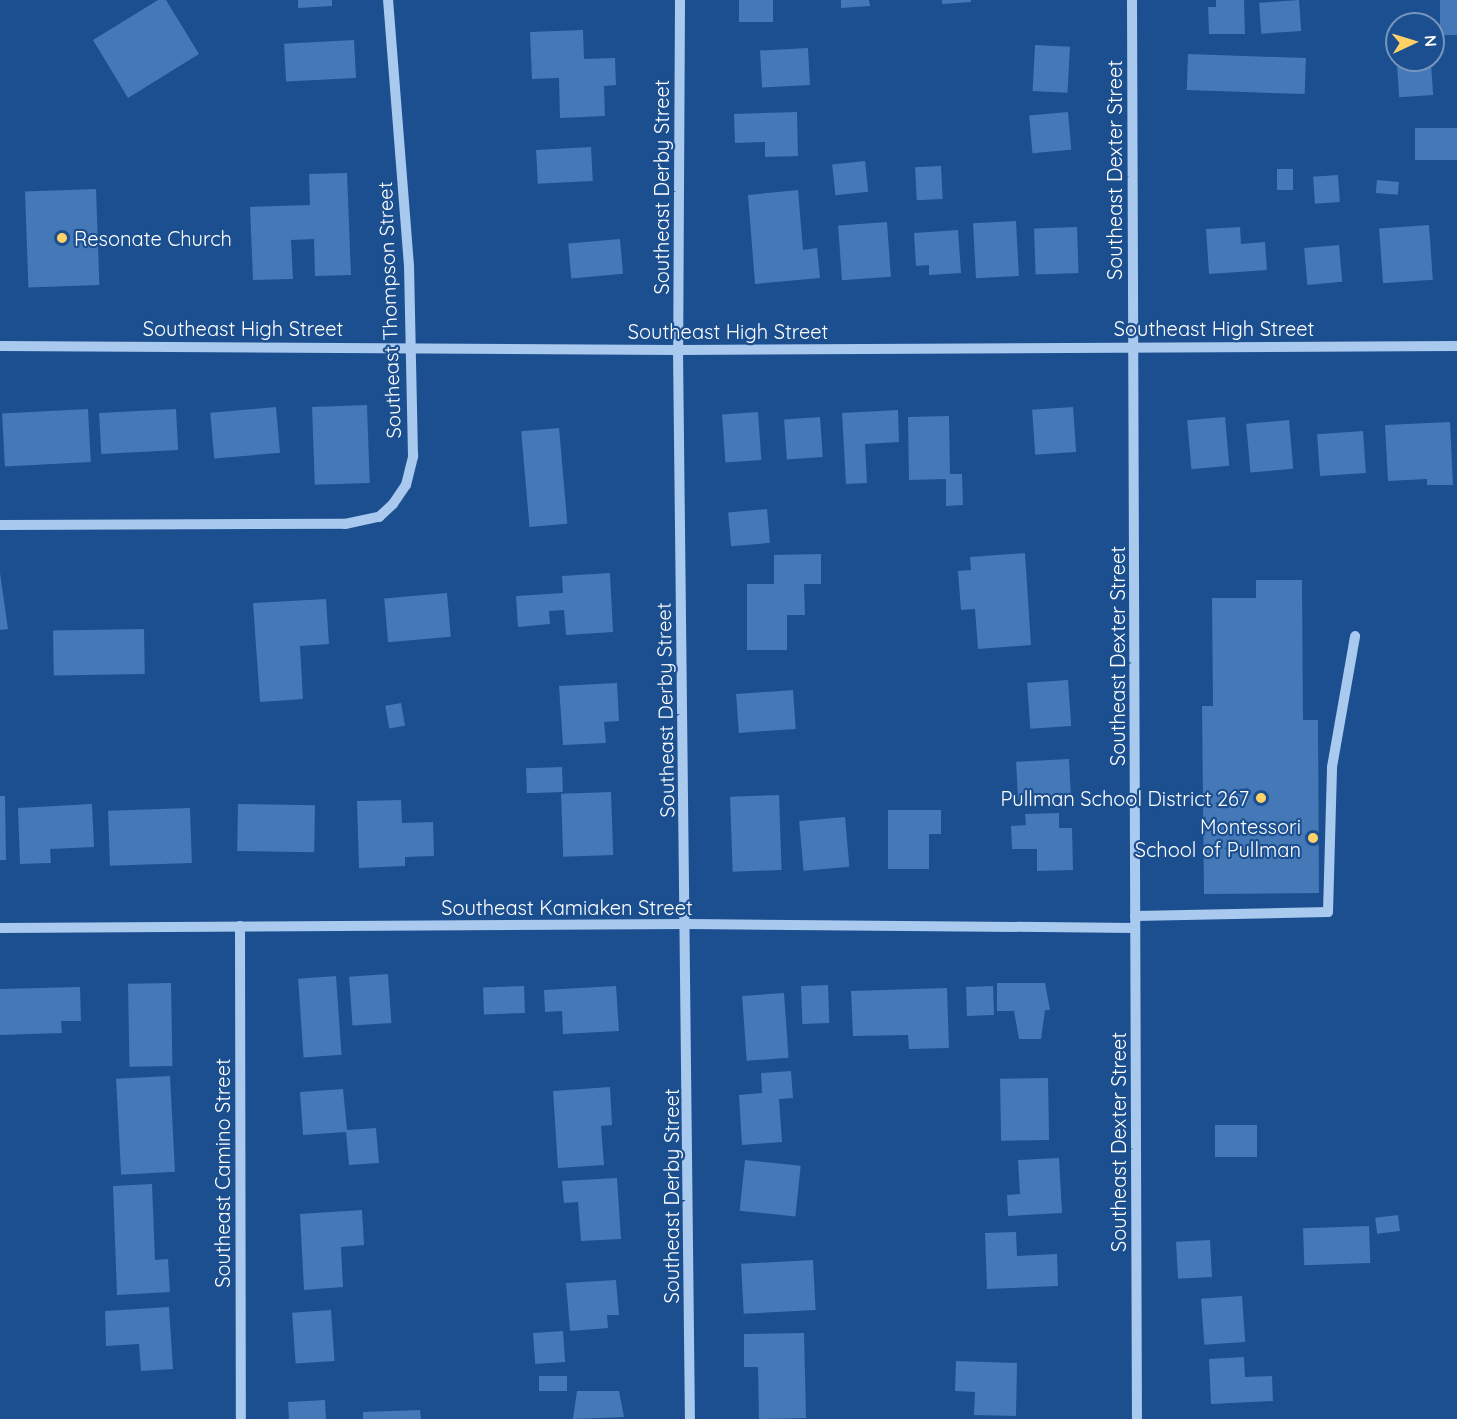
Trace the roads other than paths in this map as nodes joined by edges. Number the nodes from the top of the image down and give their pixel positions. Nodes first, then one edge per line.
1 (388, 0) edge
2 (680, 0) edge
3 (1132, 0) edge
4 (0, 346) edge
5 (1133, 346) junction
6 (1457, 346) edge
7 (412, 347) junction
8 (678, 350) junction
9 (0, 525) edge
10 (1355, 636) dead end
11 (1135, 916) junction
12 (687, 924) junction
13 (240, 926) junction
14 (0, 928) edge
15 (1135, 928) junction
16 (241, 1419) edge
17 (690, 1419) edge
18 (1137, 1419) edge

1 - 7 street, Southeast Thompson Street
2 - 8 street, Southeast Derby Street
3 - 5 street, Southeast Dexter Street
4 - 7 street, Southeast High Street
5 - 6 street, Southeast High Street
5 - 8 street, Southeast High Street
5 - 11 street, Southeast Dexter Street
7 - 8 street, Southeast High Street
7 - 9 street, Southeast Thompson Street
8 - 12 street, Southeast Derby Street
10 - 11 street
11 - 15 street, Southeast Dexter Street
12 - 13 street, Southeast Kamiaken Street
12 - 15 street, Southeast Kamiaken Street
12 - 17 street, Southeast Derby Street
13 - 14 street, Southeast Kamiaken Street
13 - 16 street, Southeast Camino Street
15 - 18 street, Southeast Dexter Street

